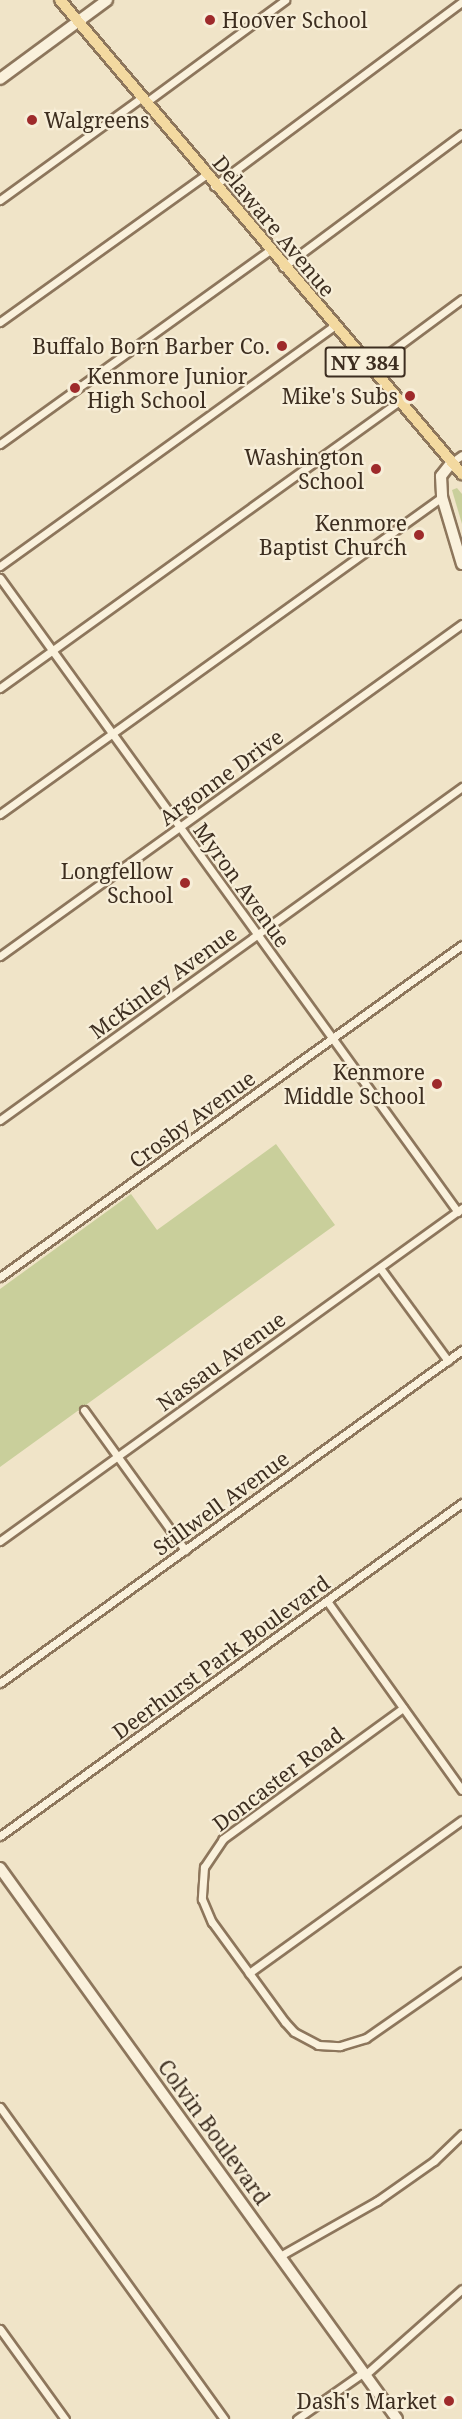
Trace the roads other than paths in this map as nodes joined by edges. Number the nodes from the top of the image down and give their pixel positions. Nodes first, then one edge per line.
1 (60, 0) edge
2 (107, 0) edge
3 (285, 0) edge
4 (462, 2) edge
5 (78, 22) junction
6 (0, 79) edge
7 (143, 101) junction
8 (462, 134) edge
9 (205, 175) junction
10 (214, 186) junction
11 (0, 200) edge
12 (269, 251) junction
13 (283, 267) junction
14 (462, 299) edge
15 (0, 322) edge
16 (334, 326) junction
17 (370, 368) junction
18 (399, 401) junction
19 (0, 444) edge
20 (462, 455) edge
21 (452, 462) junction
22 (462, 474) edge
23 (442, 497) junction
24 (462, 564) edge
25 (0, 566) edge
26 (0, 578) edge
27 (462, 624) edge
28 (52, 650) junction
29 (0, 688) edge
30 (112, 734) junction
31 (462, 787) edge
32 (0, 814) edge
33 (180, 827) junction
34 (258, 935) junction
35 (462, 945) edge
36 (0, 956) edge
37 (333, 1038) junction
38 (0, 1120) edge
39 (460, 1210) edge
40 (380, 1268) junction
41 (0, 1277) edge
42 (462, 1350) edge
43 (448, 1360) junction
44 (84, 1410) dead end
45 (117, 1456) junction
46 (462, 1503) edge
47 (0, 1541) edge
48 (184, 1550) junction
49 (327, 1601) junction
50 (0, 1683) edge
51 (403, 1708) junction
52 (462, 1790) edge
53 (462, 1820) edge
54 (0, 1836) edge
55 (0, 1868) edge
56 (462, 1971) edge
57 (249, 1973) junction
58 (0, 2107) edge
59 (462, 2134) edge
60 (280, 2256) junction
61 (462, 2289) edge
62 (0, 2329) edge
63 (365, 2373) junction
64 (65, 2419) edge
65 (224, 2419) edge
66 (297, 2419) edge
67 (398, 2419) edge

1 - 5 main road, Delaware Avenue / NY 384
2 - 5 street
3 - 7 street
4 - 10 street
5 - 6 street
5 - 7 main road, Delaware Avenue / NY 384
7 - 9 main road, Delaware Avenue / NY 384
7 - 11 street
8 - 13 street
9 - 10 main road, Delaware Avenue / NY 384
9 - 15 street
10 - 12 main road, Delaware Avenue / NY 384
12 - 13 main road, Delaware Avenue / NY 384
12 - 19 street
13 - 16 main road, Delaware Avenue / NY 384
14 - 17 street
16 - 17 main road, Delaware Avenue / NY 384
16 - 25 street
17 - 18 main road, Delaware Avenue / NY 384
18 - 21 main road, Delaware Avenue / NY 384
18 - 28 street
20 - 21 street
21 - 22 main road, Delaware Avenue / NY 384
21 - 23 street
23 - 24 street
23 - 30 street
26 - 28 street, Myron Avenue
27 - 33 street, Argonne Drive
28 - 29 street
28 - 30 street, Myron Avenue
30 - 32 street
30 - 33 street, Myron Avenue
31 - 34 street, McKinley Avenue
33 - 34 street, Myron Avenue
33 - 36 street, Argonne Drive
34 - 37 street, Myron Avenue
34 - 38 street, McKinley Avenue
35 - 37 street, Crosby Avenue
37 - 39 street, Myron Avenue
37 - 41 street, Crosby Avenue
39 - 40 street, Nassau Avenue
40 - 43 street
40 - 45 street, Nassau Avenue
42 - 43 street, Stillwell Avenue
43 - 48 street, Stillwell Avenue
44 - 45 street
45 - 47 street, Nassau Avenue
45 - 48 street
46 - 49 street, Deerhurst Park Boulevard
48 - 50 street, Stillwell Avenue
49 - 51 street
49 - 54 street, Deerhurst Park Boulevard
51 - 52 street
51 - 57 street, Doncaster Road
53 - 57 street
55 - 60 street, Colvin Boulevard
56 - 57 street, Doncaster Road
58 - 65 street
59 - 60 street
60 - 63 street, Colvin Boulevard
61 - 63 street
62 - 64 street
63 - 66 street
63 - 67 street, Colvin Boulevard

